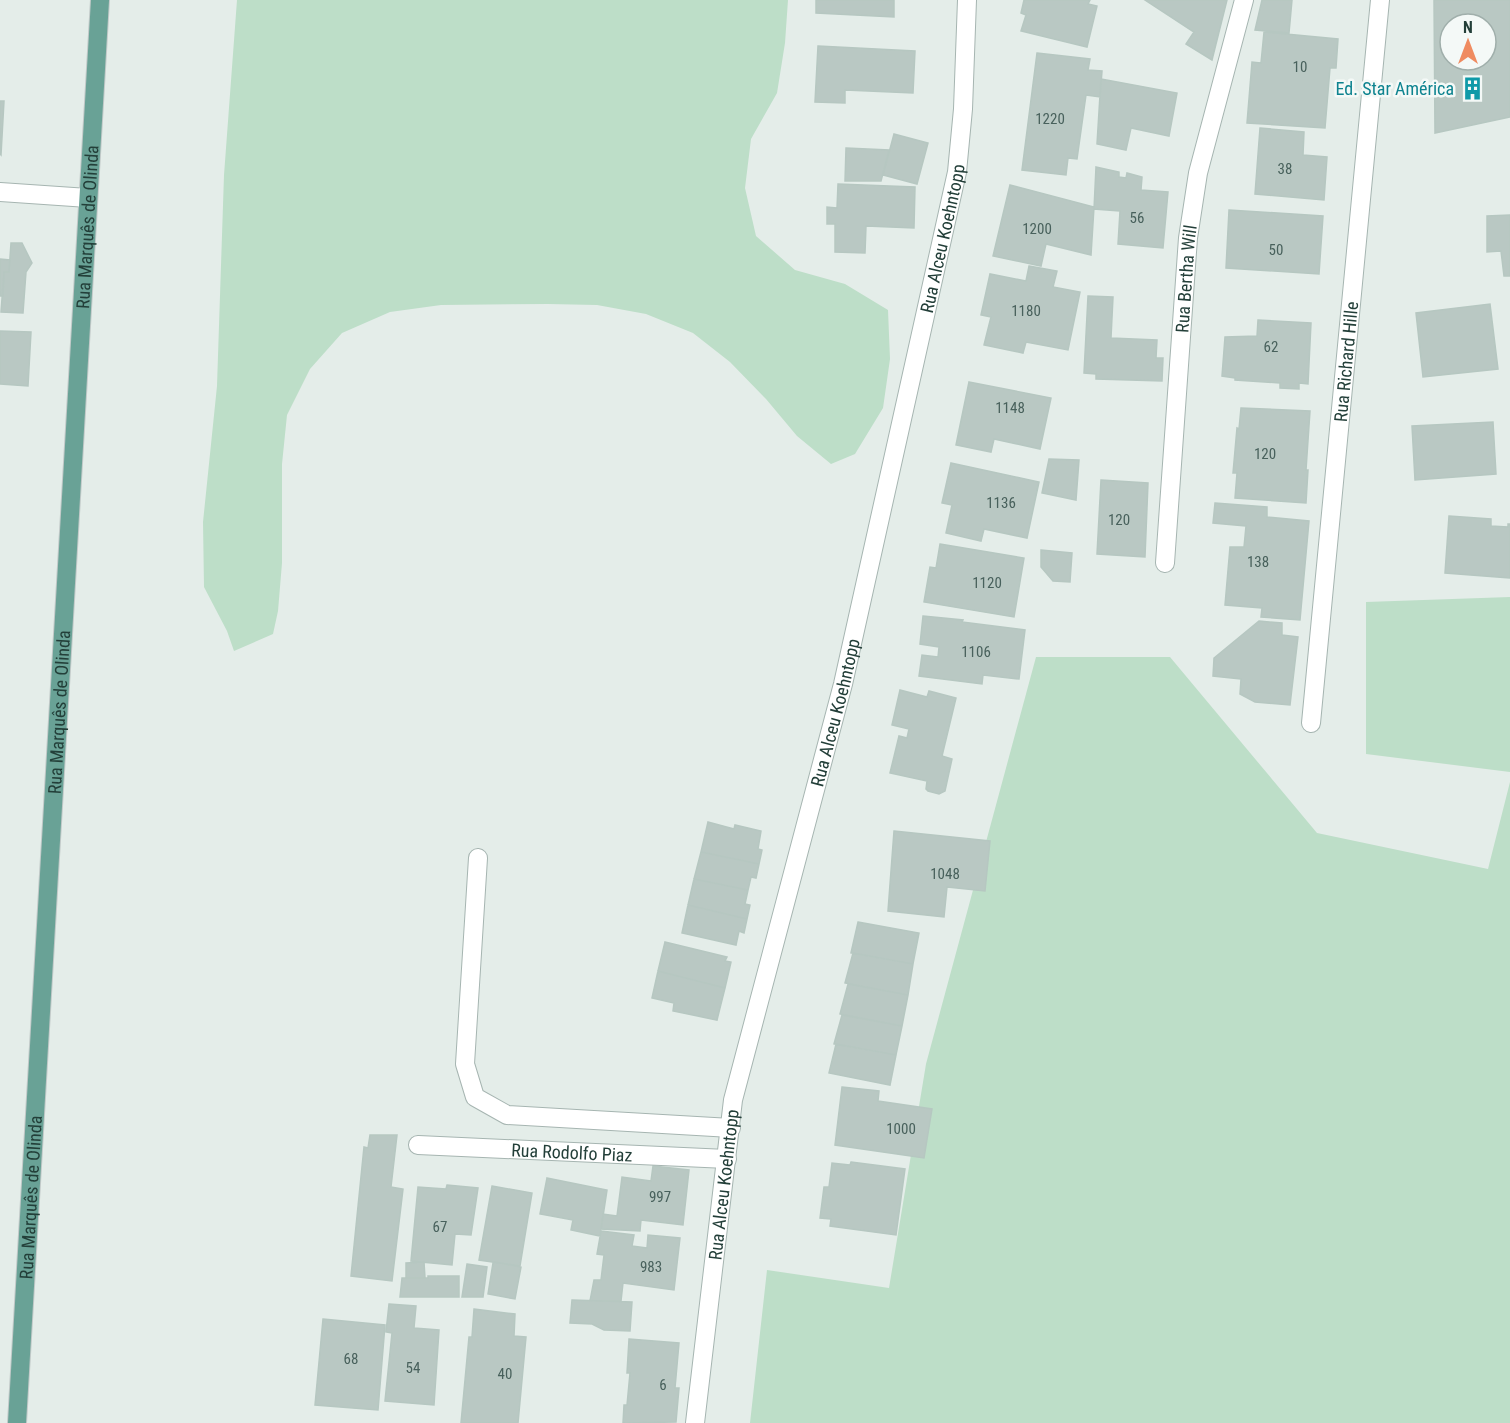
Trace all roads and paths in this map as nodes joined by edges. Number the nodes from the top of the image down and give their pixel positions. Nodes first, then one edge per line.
1 (100, 0) edge
2 (967, 0) edge
3 (1244, 0) edge
4 (1380, 0) edge
5 (0, 192) edge
6 (88, 198) junction
7 (1165, 562) dead end
8 (1311, 723) dead end
9 (477, 858) dead end
10 (730, 1128) junction
11 (418, 1145) dead end
12 (727, 1159) junction
13 (17, 1423) edge
14 (695, 1423) edge

1 - 6 main road, Rua Marquês de Olinda
2 - 10 street, Rua Alceu Koehntopp
3 - 7 street, Rua Bertha Will
4 - 8 street, Rua Richard Hille
5 - 6 street
6 - 13 main road, Rua Marquês de Olinda
9 - 10 street
10 - 12 street, Rua Alceu Koehntopp
11 - 12 street, Rua Rodolfo Piaz
12 - 14 street, Rua Alceu Koehntopp

